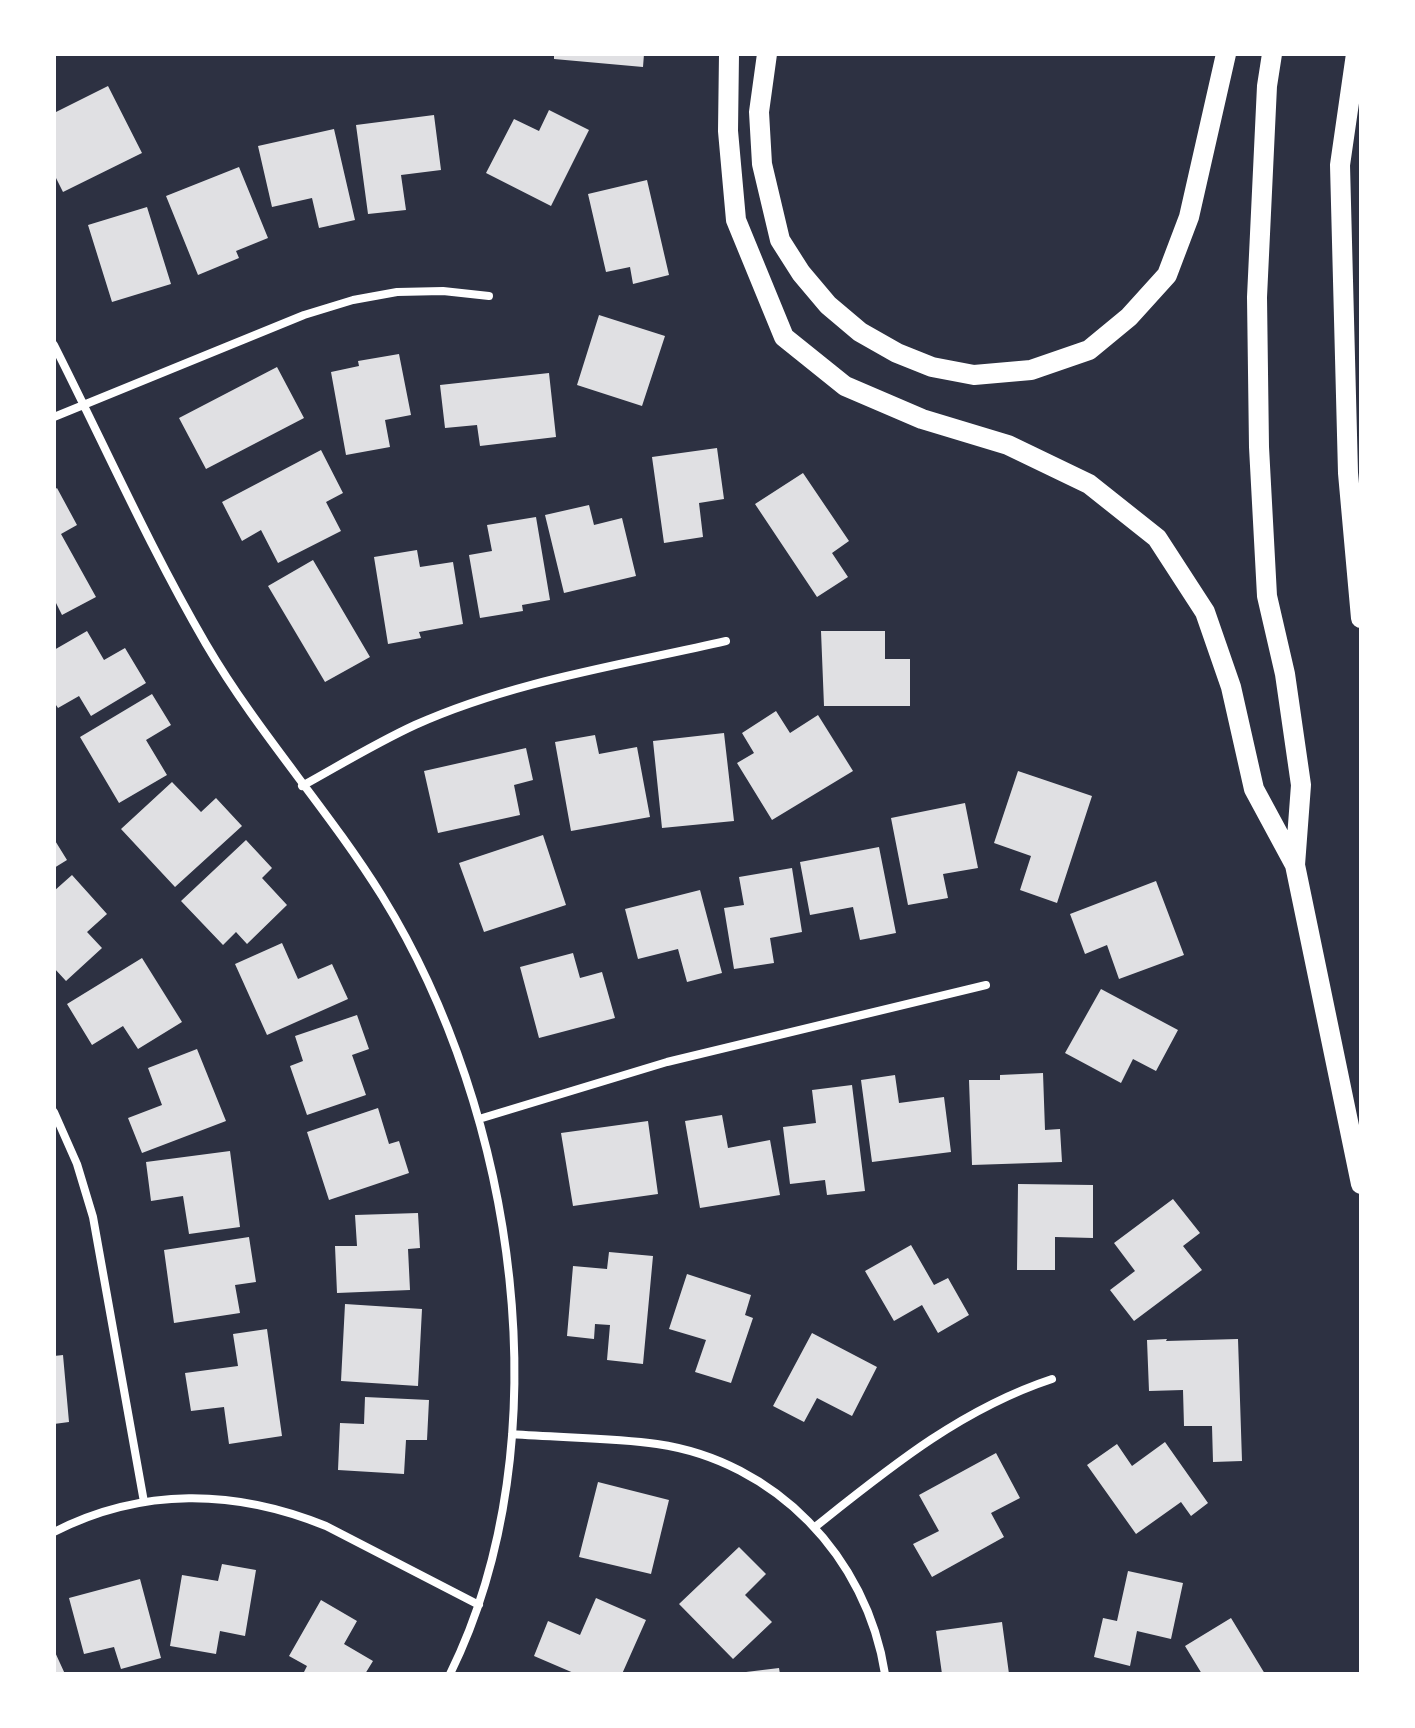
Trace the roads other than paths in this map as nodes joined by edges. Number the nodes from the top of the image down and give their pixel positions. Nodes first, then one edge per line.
1 (729, 54) edge
2 (767, 54) edge
3 (1226, 54) edge
4 (1272, 54) edge
5 (1357, 54) edge
6 (1361, 79) edge
7 (489, 296) dead end
8 (54, 345) edge
9 (85, 406) junction
10 (54, 417) edge
11 (1361, 618) edge
12 (726, 641) dead end
13 (302, 786) junction
14 (1295, 865) junction
15 (986, 985) dead end
16 (54, 1112) edge
17 (479, 1119) junction
18 (1361, 1184) edge
19 (1052, 1379) dead end
20 (512, 1434) junction
21 (144, 1502) junction
22 (815, 1527) junction
23 (54, 1532) edge
24 (479, 1605) junction
25 (450, 1674) edge
26 (885, 1674) edge

1 - 14 main road
2 - 3 main road
4 - 14 main road
5 - 6 main road
5 - 11 main road
7 - 9 street
8 - 9 street
9 - 10 street
9 - 13 street
12 - 13 street
13 - 17 street
14 - 18 main road
15 - 17 street
16 - 21 street
17 - 20 street
19 - 22 street
20 - 22 street
20 - 24 street
21 - 23 street
21 - 24 street
22 - 26 street
24 - 25 street

